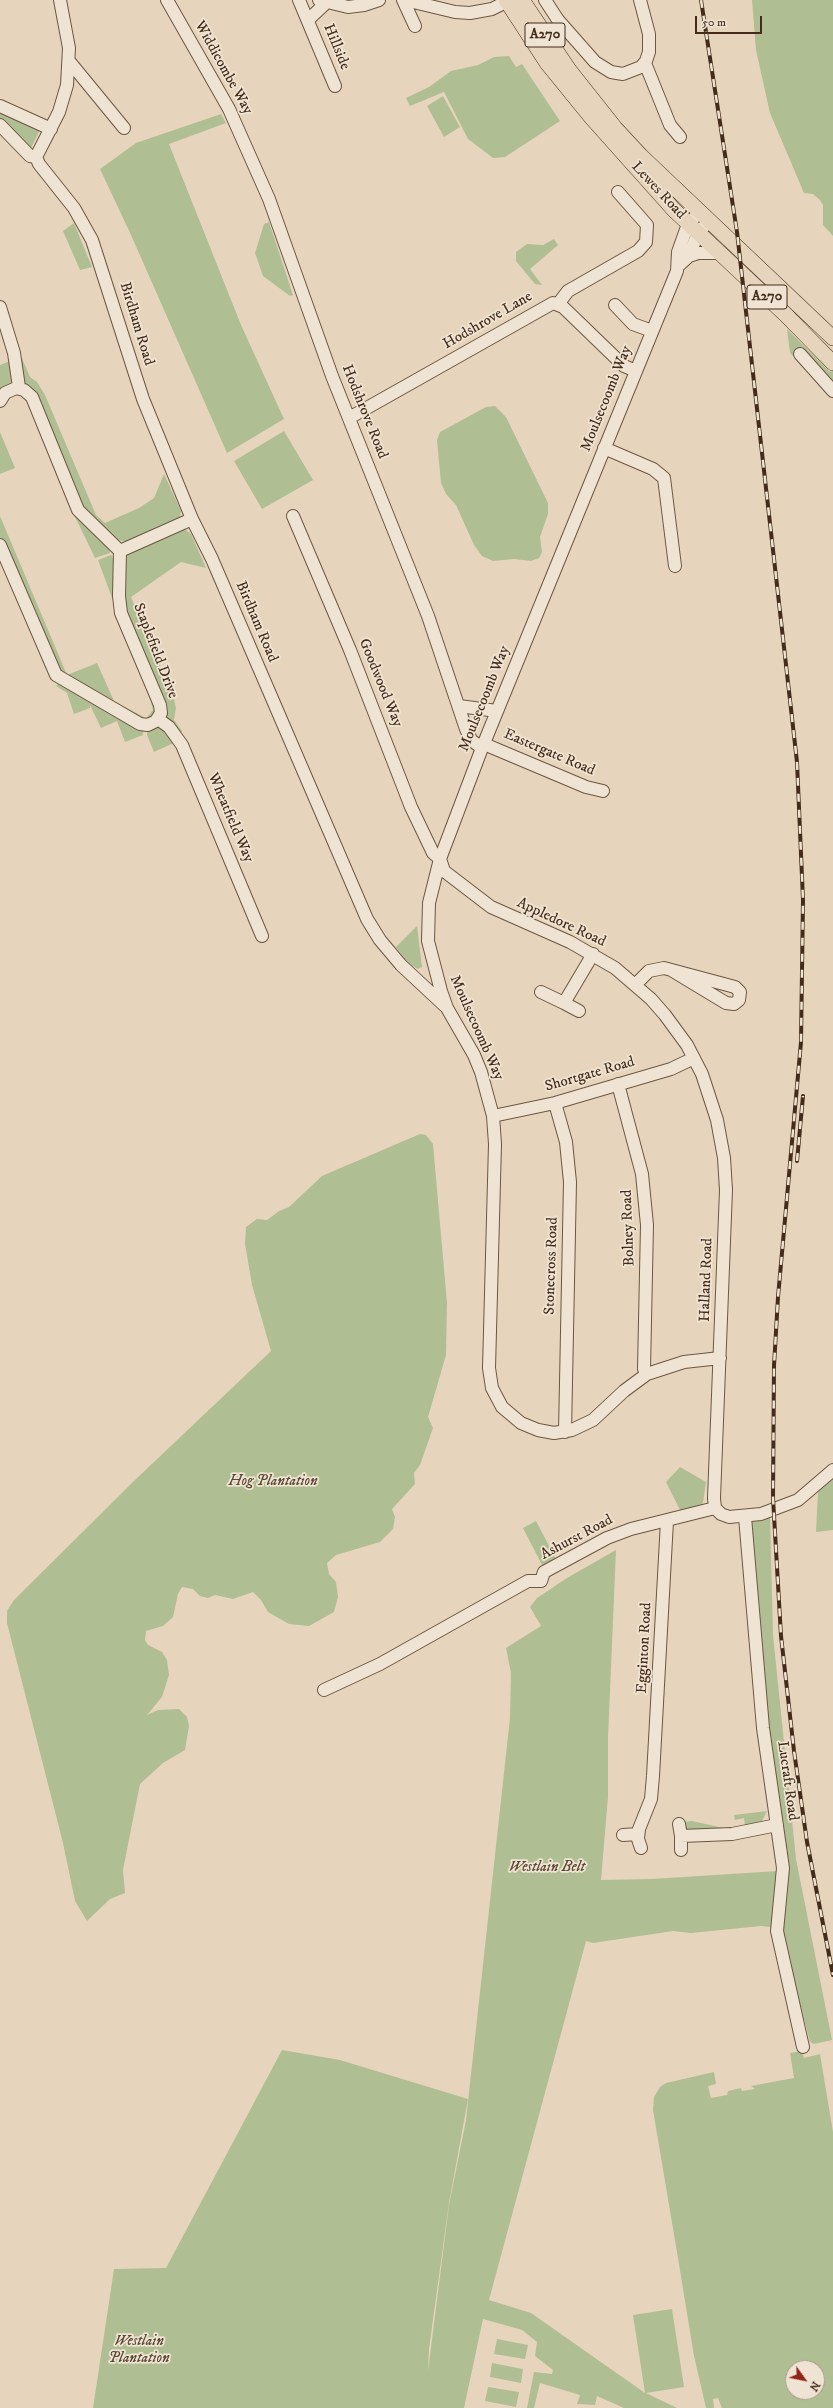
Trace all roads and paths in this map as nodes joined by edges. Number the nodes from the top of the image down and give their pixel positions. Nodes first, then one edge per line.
1 (60, 0) edge
2 (167, 0) edge
3 (299, 0) edge
4 (379, 0) edge
5 (404, 0) edge
6 (522, 0) edge
7 (545, 0) edge
8 (640, 0) edge
9 (323, 1) edge
10 (507, 1) edge
11 (308, 20) junction
12 (414, 26) dead end
13 (69, 61) junction
14 (645, 63) junction
15 (334, 86) dead end
16 (0, 106) edge
17 (0, 125) edge
18 (50, 128) junction
19 (124, 128) dead end
20 (239, 130) joint
21 (680, 137) dead end
22 (36, 157) junction
23 (618, 192) dead end
24 (704, 216) junction
25 (693, 229) junction
26 (720, 253) junction
27 (689, 256) junction
28 (678, 266) junction
29 (558, 304) junction
30 (615, 305) dead end
31 (0, 307) edge
32 (652, 331) junction
33 (833, 338) edge
34 (800, 354) dead end
35 (833, 363) edge
36 (636, 371) junction
37 (19, 388) junction
38 (833, 390) edge
39 (0, 401) edge
40 (349, 418) junction
41 (604, 448) junction
42 (293, 516) dead end
43 (192, 519) junction
44 (0, 544) edge
45 (120, 551) junction
46 (676, 566) dead end
47 (459, 706) junction
48 (497, 710) junction
49 (158, 719) junction
50 (483, 746) junction
51 (603, 791) dead end
52 (440, 859) junction
53 (262, 936) dead end
54 (593, 954) junction
55 (673, 971) junction
56 (635, 984) junction
57 (541, 992) dead end
58 (564, 1003) junction
59 (448, 1008) junction
60 (579, 1011) dead end
61 (694, 1058) junction
62 (618, 1084) junction
63 (555, 1103) junction
64 (493, 1116) junction
65 (720, 1358) junction
66 (647, 1374) junction
67 (565, 1432) junction
68 (833, 1470) edge
69 (715, 1508) junction
70 (745, 1517) junction
71 (667, 1521) junction
72 (324, 1690) dead end
73 (680, 1824) dead end
74 (777, 1825) junction
75 (638, 1834) junction
76 (622, 1835) dead end
77 (681, 1836) junction
78 (641, 1848) dead end
79 (681, 1850) dead end
80 (803, 2048) dead end

1 - 13 street
2 - 20 street, Widdicombe Way
3 - 11 street, Hillside
4 - 9 street, Hillside
5 - 10 street
5 - 12 street
6 - 24 main road, Lewes Road / A270
7 - 14 street
8 - 14 street
9 - 11 street, Hillside
10 - 25 main road, Lewes Road / A270
11 - 15 street, Hillside
13 - 18 street
13 - 19 street
14 - 21 street
16 - 18 street
17 - 22 street
18 - 22 street
20 - 40 street, Hodshrove Road
22 - 43 street, Birdham Road
23 - 29 street, Hodshrove Lane
24 - 25 street, Moulsecoomb Way
24 - 33 main road, Lewes Road / A270
25 - 26 main road, Lewes Road / A270
25 - 27 street, Moulsecoomb Way
25 - 28 street, Moulsecoomb Way
26 - 27 street
26 - 35 main road, Lewes Road / A270
27 - 28 street, Moulsecoomb Way
28 - 32 street, Moulsecoomb Way
29 - 36 street
29 - 40 street, Hodshrove Lane
30 - 32 street
31 - 37 street
32 - 36 street, Moulsecoomb Way
34 - 38 street
36 - 41 street, Moulsecoomb Way
37 - 39 street
37 - 45 street
40 - 47 street, Hodshrove Road
41 - 46 street
41 - 48 street, Moulsecoomb Way
42 - 52 street, Goodwood Way
43 - 45 street
43 - 59 street, Birdham Road
44 - 49 street, Staplefield Drive
45 - 49 street, Staplefield Drive
47 - 48 street
47 - 50 street, Hodshrove Road
48 - 50 street, Moulsecoomb Way
49 - 53 street, Wheatfield Way
50 - 51 street, Eastergate Road
50 - 52 street, Moulsecoomb Way
52 - 54 street, Appledore Road
52 - 59 street, Moulsecoomb Way
54 - 56 street, Appledore Road
54 - 58 street
55 - 55 street
55 - 56 street
56 - 61 street, Appledore Road
57 - 58 street
58 - 60 street
59 - 64 street, Moulsecoomb Way
61 - 62 street, Shortgate Road
61 - 65 street, Halland Road
62 - 63 street, Shortgate Road
62 - 66 street, Bolney Road
63 - 64 street, Shortgate Road
63 - 67 street, Stonecross Road
64 - 67 street, Moulsecoomb Way
65 - 66 street, Moulsecoomb Way
65 - 69 street, Halland Road
66 - 67 street, Moulsecoomb Way
68 - 70 street
69 - 70 street
69 - 71 street, Ashurst Road
70 - 74 street, Lucraft Road
71 - 72 street, Ashurst Road
71 - 75 street, Egginton Road
73 - 77 street
74 - 77 street
74 - 80 street, Lucraft Road
75 - 76 street
75 - 78 street
77 - 79 street

